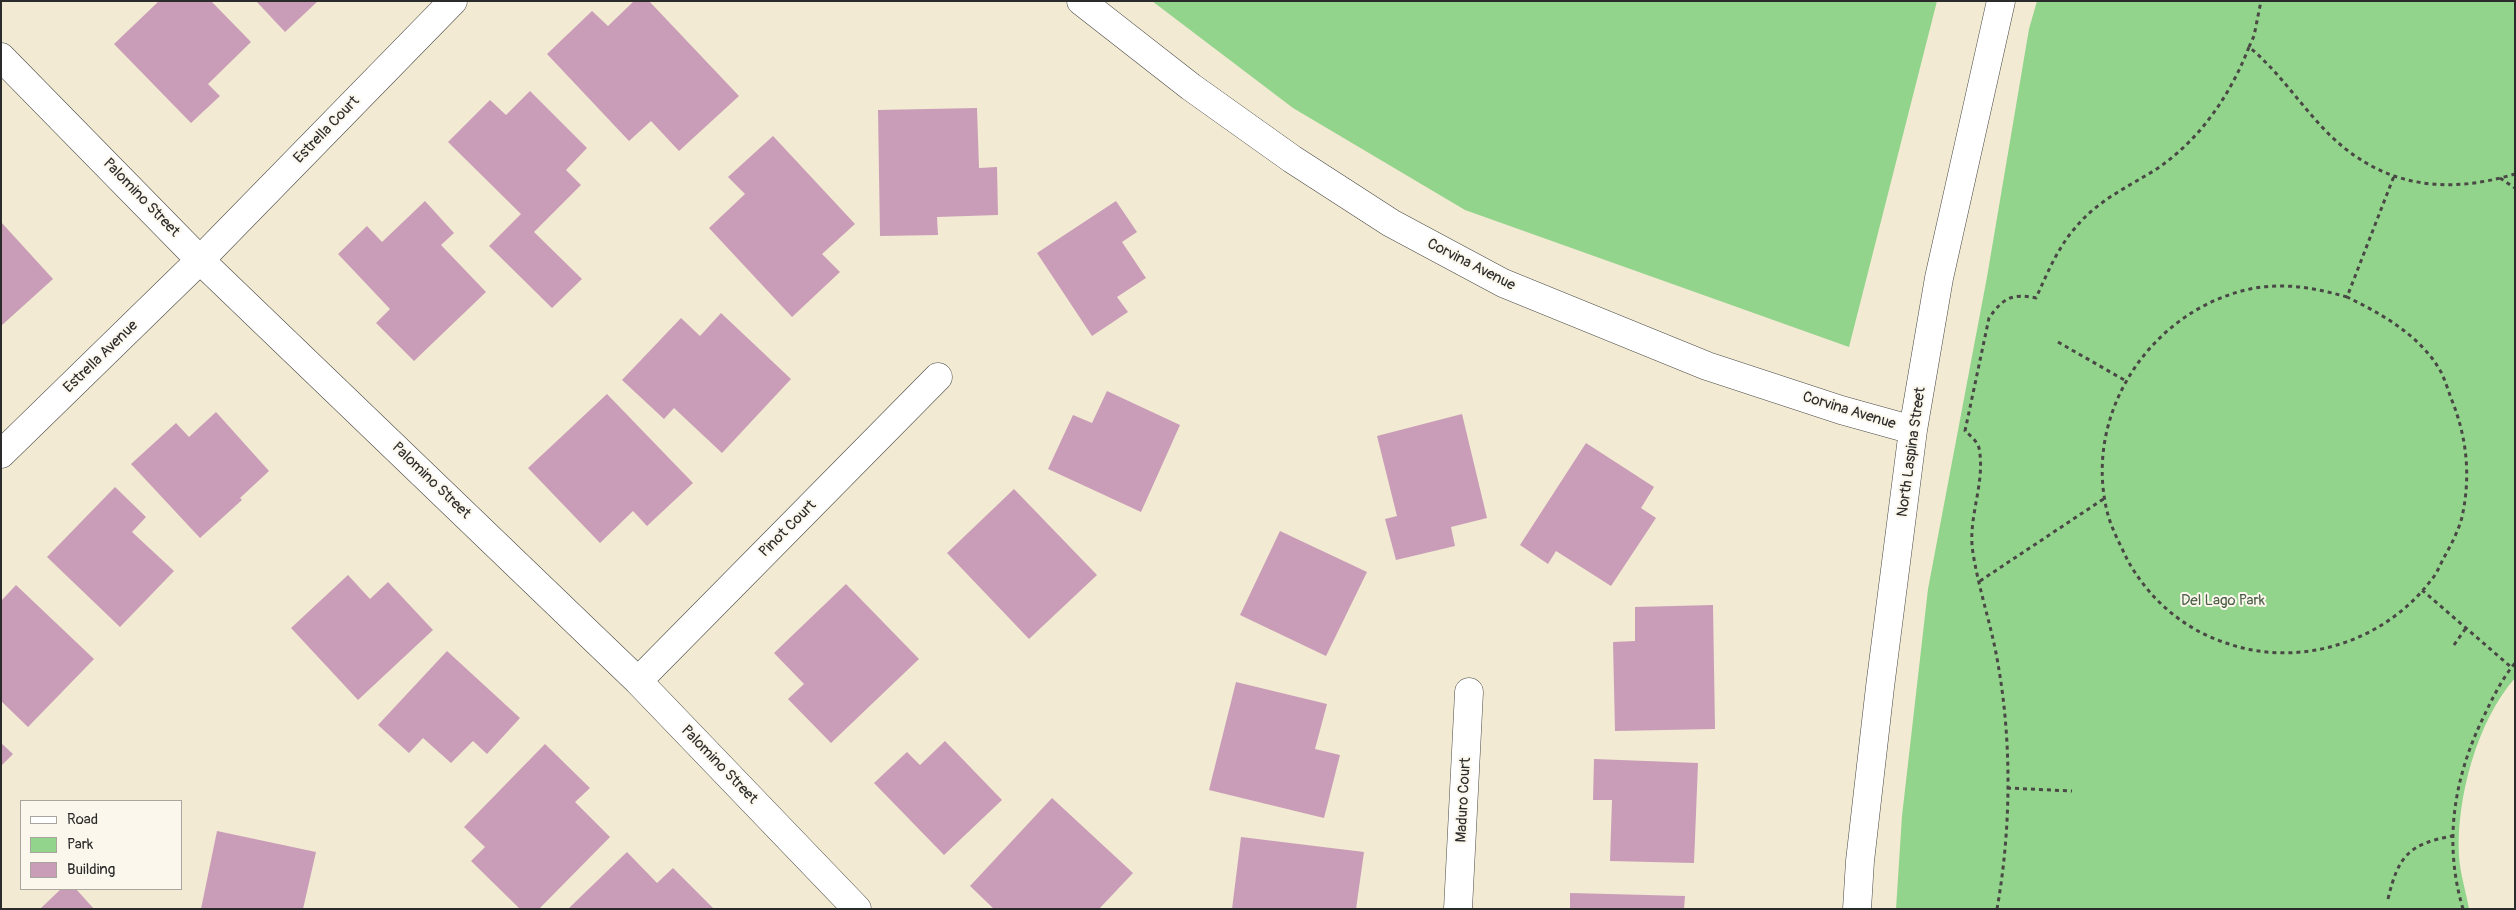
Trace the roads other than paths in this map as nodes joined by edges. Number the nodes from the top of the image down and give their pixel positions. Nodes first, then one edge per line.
1 (453, 1) edge
2 (1081, 1) edge
3 (2001, 1) edge
4 (1, 57) edge
5 (200, 260) junction
6 (938, 377) dead end
7 (1913, 430) junction
8 (1, 454) edge
9 (638, 681) junction
10 (1469, 692) dead end
11 (856, 909) edge
12 (1458, 909) edge
13 (1857, 909) edge

1 - 5 street, Estrella Court
2 - 7 street, Corvina Avenue
3 - 7 street, North Laspina Street
4 - 5 street, Palomino Street
5 - 8 street, Estrella Avenue
5 - 9 street, Palomino Street
6 - 9 street, Pinot Court
7 - 13 street, North Laspina Street
9 - 11 street, Palomino Street
10 - 12 street, Maduro Court

